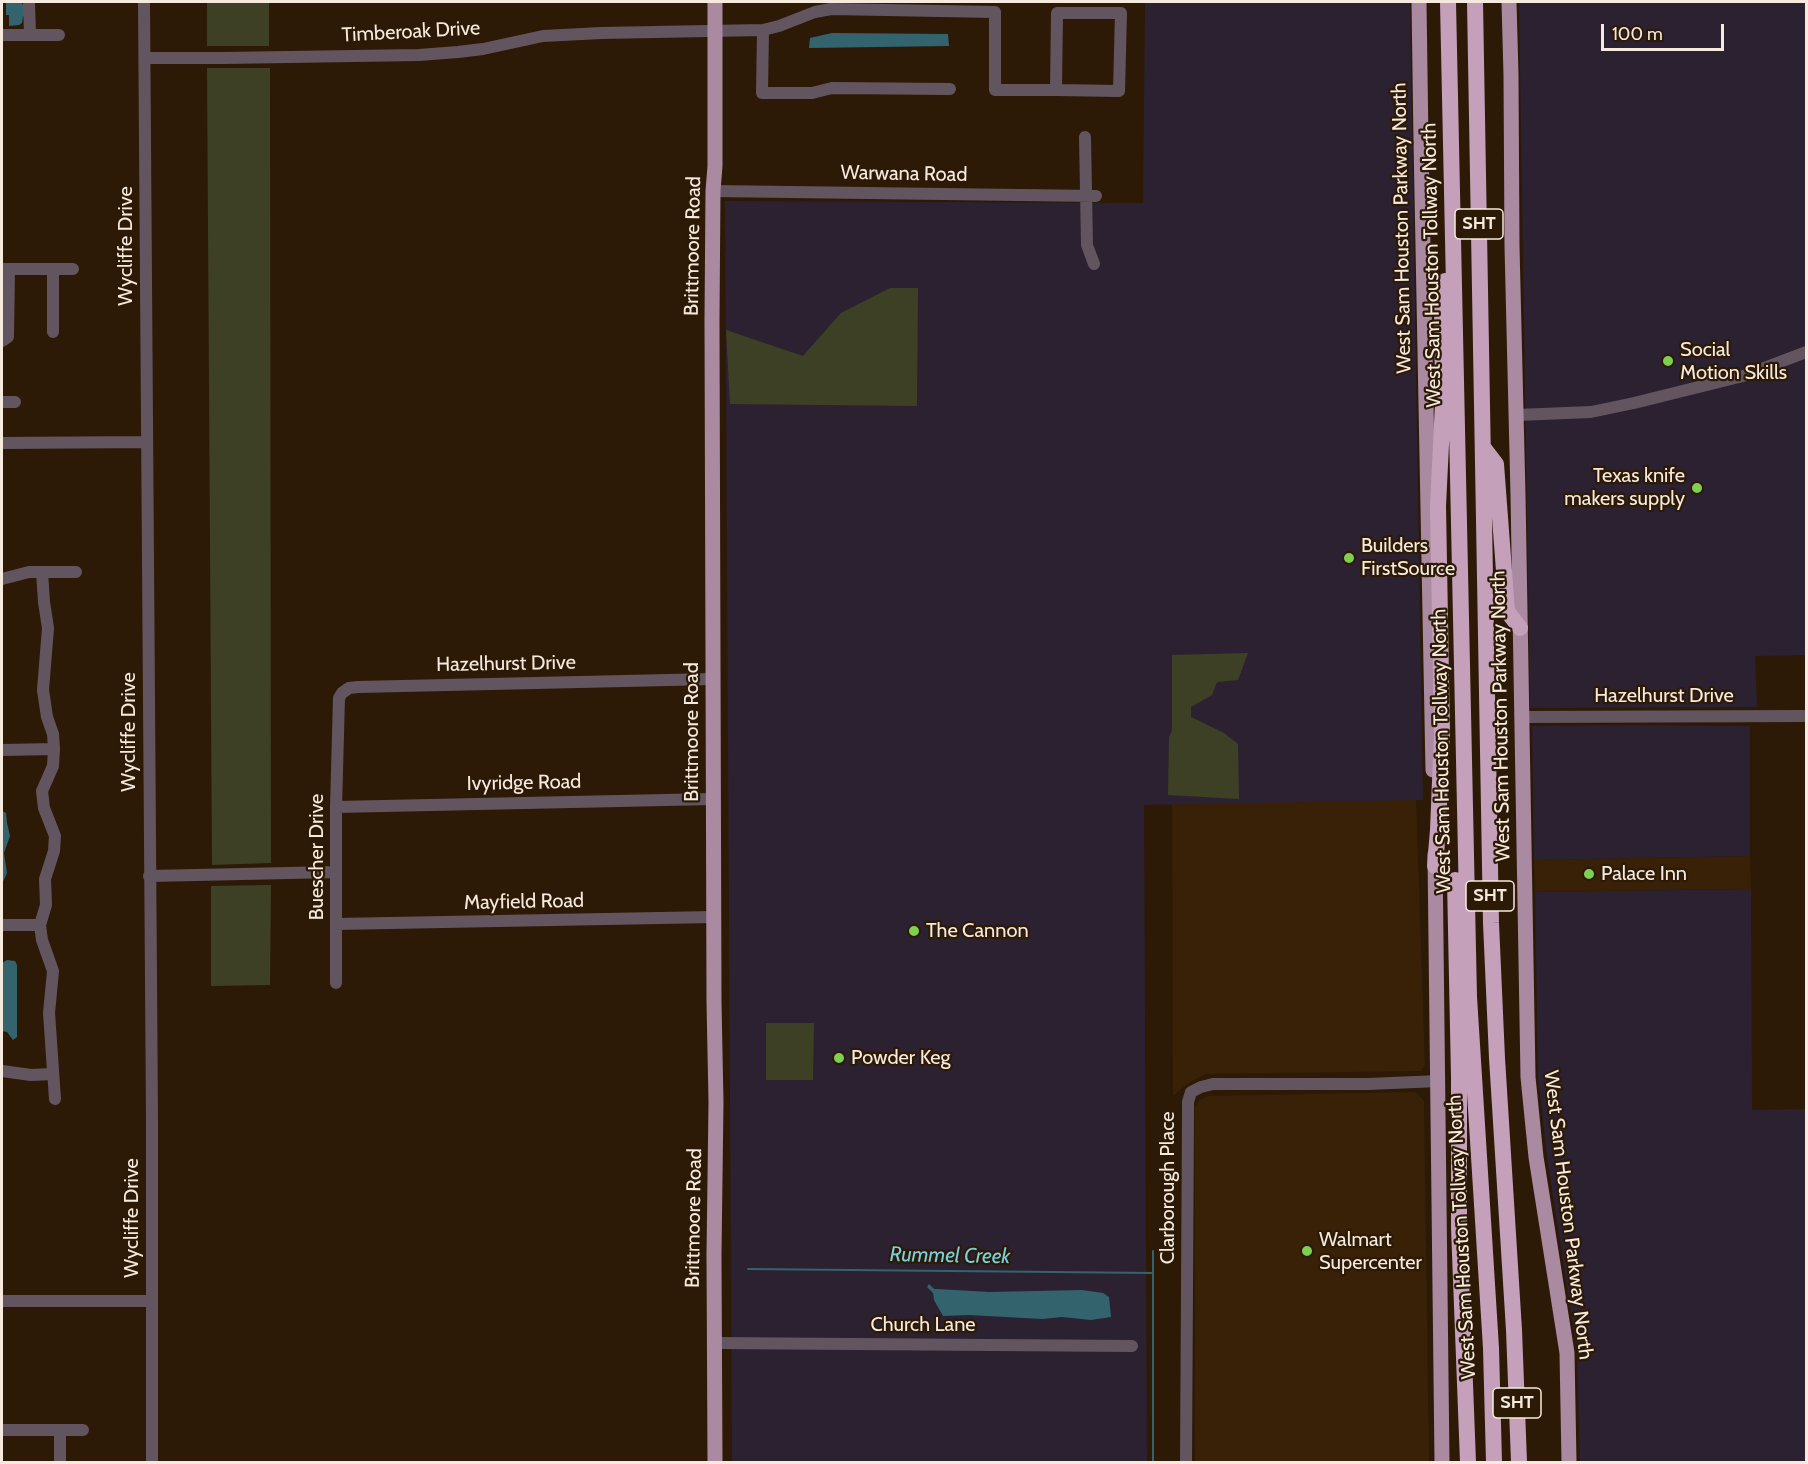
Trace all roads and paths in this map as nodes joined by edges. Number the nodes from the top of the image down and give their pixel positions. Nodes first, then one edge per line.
1 (29, 2) edge
2 (144, 2) edge
3 (715, 2) edge
4 (1419, 2) edge
5 (1448, 2) edge
6 (1475, 2) edge
7 (1509, 2) edge
8 (763, 30) junction
9 (715, 32) junction
10 (2, 35) edge
11 (30, 35) junction
12 (59, 35) dead end
13 (145, 58) junction
14 (950, 89) dead end
15 (1056, 90) junction
16 (1085, 137) dead end
17 (712, 191) junction
18 (1091, 196) junction
19 (1452, 221) junction
20 (1094, 264) dead end
21 (5, 269) edge
22 (53, 269) junction
23 (73, 269) dead end
24 (54, 332) dead end
25 (3, 340) edge
26 (1806, 352) edge
27 (2, 402) edge
28 (15, 402) dead end
29 (1517, 415) junction
30 (147, 442) junction
31 (2, 443) edge
32 (1483, 447) junction
33 (42, 572) junction
34 (76, 572) dead end
35 (2, 579) edge
36 (1520, 628) junction
37 (713, 679) junction
38 (1806, 716) edge
39 (1522, 717) junction
40 (339, 732) joint
41 (54, 749) junction
42 (2, 750) edge
43 (713, 799) junction
44 (1464, 802) junction
45 (336, 807) junction
46 (1435, 866) junction
47 (335, 872) junction
48 (149, 876) junction
49 (713, 917) junction
50 (336, 924) junction
51 (2, 925) edge
52 (40, 925) junction
53 (336, 983) dead end
54 (2, 1071) edge
55 (52, 1074) junction
56 (1439, 1081) junction
57 (55, 1099) dead end
58 (2, 1301) edge
59 (151, 1301) junction
60 (714, 1343) junction
61 (1132, 1346) dead end
62 (2, 1430) edge
63 (60, 1430) junction
64 (83, 1430) dead end
65 (60, 1462) edge
66 (152, 1462) edge
67 (715, 1462) edge
68 (1186, 1462) edge
69 (1442, 1462) edge
70 (1468, 1462) edge
71 (1494, 1462) edge
72 (1519, 1462) edge
73 (1569, 1462) edge

1 - 11 street
2 - 13 street, Wycliffe Drive
3 - 9 main road, Brittmoore Road
4 - 46 main road, West Sam Houston Parkway North
5 - 19 highway, West Sam Houston Tollway North / SHT
6 - 32 highway, SHT
7 - 29 main road, West Sam Houston Parkway North
8 - 9 street, Timberoak Drive
8 - 14 street
8 - 15 street, Timberoak Drive
9 - 13 street, Timberoak Drive
9 - 17 main road, Brittmoore Road
10 - 11 street
11 - 12 street
13 - 30 street, Wycliffe Drive
15 - 15 street
16 - 18 street
17 - 18 street, Warwana Road
17 - 37 main road, Brittmoore Road
18 - 20 street
19 - 44 highway, West Sam Houston Tollway North / SHT
19 - 46 highway
21 - 22 street
21 - 25 street
22 - 23 street
22 - 24 street
26 - 29 street
27 - 28 street
29 - 36 main road, West Sam Houston Parkway North
30 - 31 street
30 - 48 street, Wycliffe Drive
32 - 36 highway
32 - 72 highway, SHT
33 - 34 street
33 - 35 street
33 - 41 street
36 - 39 main road, West Sam Houston Parkway North
37 - 40 street, Hazelhurst Drive
37 - 43 main road, Brittmoore Road
38 - 39 street, Hazelhurst Drive
39 - 73 main road, West Sam Houston Parkway North
40 - 45 street, Buescher Drive
41 - 42 street
41 - 52 street
43 - 45 street, Ivyridge Road
43 - 49 main road, Brittmoore Road
44 - 70 highway
44 - 71 highway, West Sam Houston Tollway North / SHT
45 - 47 street, Buescher Drive
46 - 56 main road, West Sam Houston Parkway North
47 - 48 street
47 - 50 street, Buescher Drive
48 - 59 street, Wycliffe Drive
49 - 50 street, Mayfield Road
49 - 60 main road, Brittmoore Road
50 - 53 street, Buescher Drive
51 - 52 street
52 - 55 street
54 - 55 street
55 - 57 street
56 - 68 street, Clarborough Place
56 - 69 main road, West Sam Houston Parkway North
58 - 59 street
59 - 66 street, Wycliffe Drive
60 - 61 street, Church Lane
60 - 67 main road, Brittmoore Road
62 - 63 street
63 - 64 street
63 - 65 street

